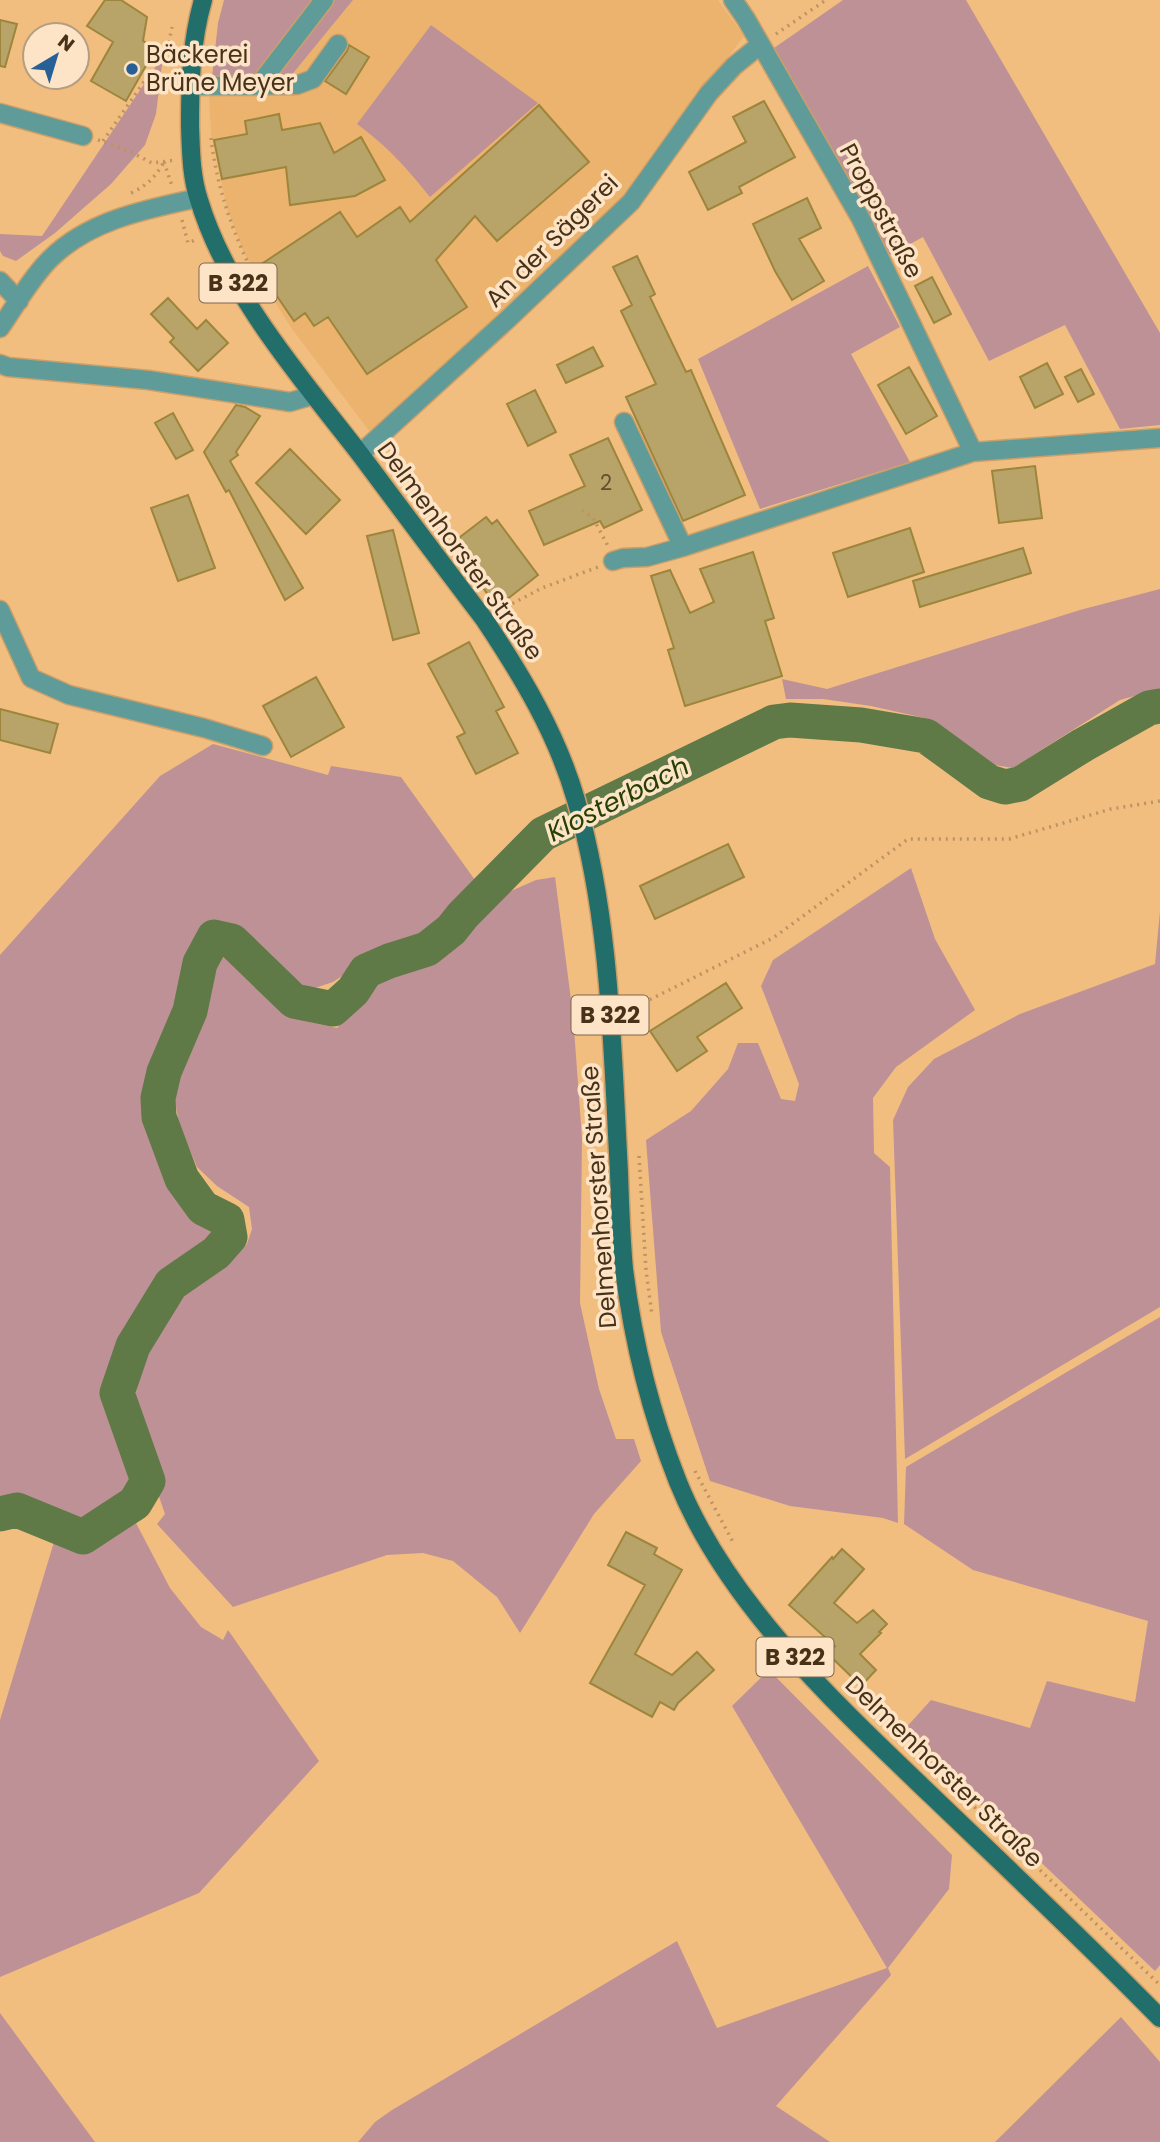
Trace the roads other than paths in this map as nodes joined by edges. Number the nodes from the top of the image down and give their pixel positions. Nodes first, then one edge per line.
1 (203, 0) edge
2 (324, 0) edge
3 (733, 0) edge
4 (338, 44) dead end
5 (760, 45) junction
6 (190, 86) junction
7 (258, 86) junction
8 (0, 113) edge
9 (83, 136) road end
10 (198, 198) junction
11 (0, 281) edge
12 (19, 300) junction
13 (0, 328) edge
14 (0, 364) edge
15 (314, 395) junction
16 (624, 422) dead end
17 (1160, 438) edge
18 (973, 452) junction
19 (360, 454) junction
20 (683, 547) junction
21 (614, 561) road end
22 (0, 610) edge
23 (263, 747) dead end
24 (1160, 2018) edge

1 - 6 main road, Delmenhorster Straße / B 322
2 - 7 street
3 - 5 street, Proppstraße
4 - 7 street
5 - 18 street, Proppstraße
5 - 19 street, An der Sägerei
6 - 7 street
6 - 10 main road, Delmenhorster Straße / B 322
8 - 9 street
10 - 12 street
10 - 15 main road, Delmenhorster Straße / B 322
11 - 12 street
12 - 13 street
14 - 15 street
15 - 19 main road, Delmenhorster Straße / B 322
16 - 20 street
17 - 18 street
18 - 20 street
19 - 24 main road, Delmenhorster Straße / B 322
20 - 21 street
22 - 23 street

